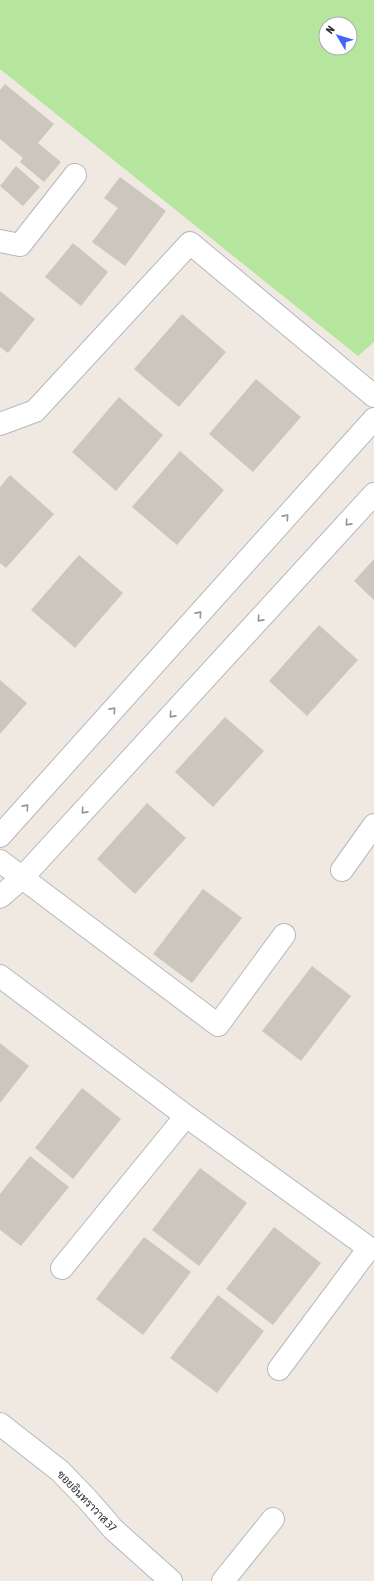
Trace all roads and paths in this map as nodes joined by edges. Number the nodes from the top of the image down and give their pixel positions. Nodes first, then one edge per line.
1 (75, 175) dead end
2 (0, 241) edge
3 (374, 396) edge
4 (374, 419) edge
5 (0, 424) edge
6 (374, 494) edge
7 (374, 825) edge
8 (0, 836) edge
9 (0, 861) edge
10 (342, 870) dead end
11 (22, 878) junction
12 (0, 897) edge
13 (284, 935) dead end
14 (0, 976) edge
15 (186, 1116) junction
16 (62, 1268) dead end
17 (279, 1369) dead end
18 (0, 1424) edge
19 (273, 1519) dead end
20 (170, 1581) edge
21 (223, 1581) edge

1 - 2 street
3 - 5 street
8 -> 4 street
6 -> 11 street
7 - 10 street
9 - 11 street
11 - 12 street
11 - 13 street
14 - 15 street
15 - 16 street
15 - 17 street
18 - 20 street, ซอยอินทราวาส 37
19 - 21 street

